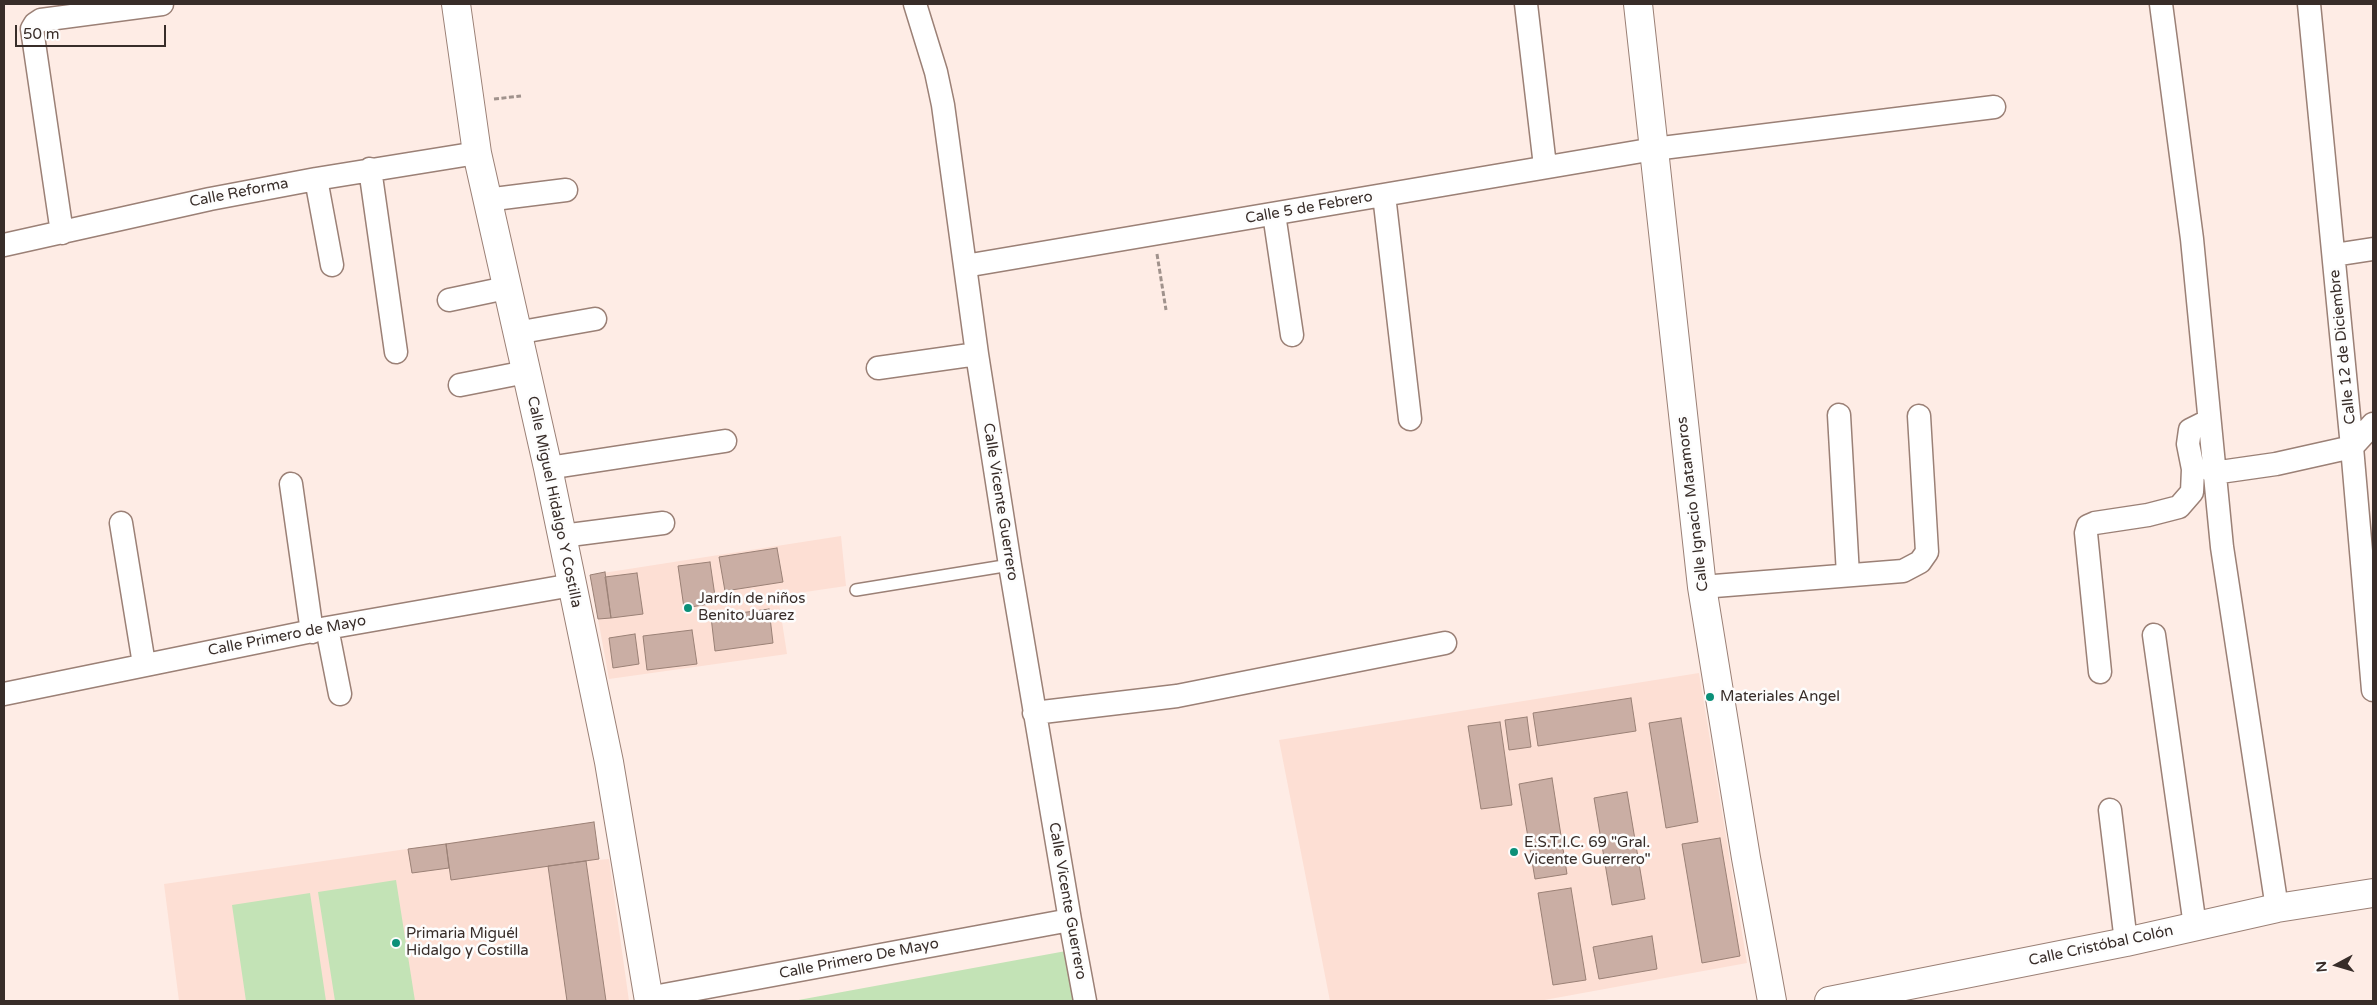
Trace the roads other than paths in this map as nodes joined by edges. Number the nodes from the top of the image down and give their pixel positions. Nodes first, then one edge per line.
1 (162, 4) edge
2 (456, 4) edge
3 (915, 4) edge
4 (1526, 4) edge
5 (1638, 4) edge
6 (2161, 4) edge
7 (2309, 4) edge
8 (1994, 107) dead end
9 (1654, 149) junction
10 (476, 153) junction
11 (1545, 166) junction
12 (370, 170) junction
13 (316, 179) junction
14 (566, 190) dead end
15 (1384, 195) junction
16 (486, 200) junction
17 (1274, 214) junction
18 (62, 233) junction
19 (4, 245) edge
20 (2373, 249) edge
21 (2334, 255) junction
22 (332, 265) dead end
23 (965, 266) junction
24 (506, 288) junction
25 (449, 300) dead end
26 (596, 319) dead end
27 (516, 334) junction
28 (1292, 336) dead end
29 (396, 352) dead end
30 (977, 354) junction
31 (878, 368) dead end
32 (526, 372) junction
33 (460, 385) dead end
34 (1838, 415) dead end
35 (1919, 416) dead end
36 (1410, 418) dead end
37 (2208, 421) junction
38 (2373, 424) edge
39 (725, 441) dead end
40 (2352, 446) junction
41 (548, 468) junction
42 (2214, 473) junction
43 (291, 484) dead end
44 (121, 523) dead end
45 (663, 523) dead end
46 (562, 536) junction
47 (1010, 565) junction
48 (1848, 575) junction
49 (572, 586) junction
50 (1702, 587) junction
51 (856, 590) dead end
52 (320, 630) junction
53 (2154, 635) dead end
54 (1445, 643) dead end
55 (144, 664) junction
56 (2100, 672) dead end
57 (2373, 690) edge
58 (4, 694) edge
59 (340, 694) dead end
60 (1034, 713) junction
61 (2110, 810) dead end
62 (2373, 894) edge
63 (2277, 908) junction
64 (1070, 920) junction
65 (2195, 926) junction
66 (2126, 942) junction
67 (649, 1000) edge
68 (1085, 1001) edge
69 (1772, 1001) edge
70 (1829, 1001) edge

1 - 18 street
2 - 10 main road, Calle Miguel Hidalgo Y Costilla
3 - 23 street, Calle Vicente Guerrero
4 - 11 street
5 - 9 main road, Calle Ignacio Matamoros
6 - 37 street
7 - 21 street, Calle 12 de Diciembre
8 - 9 street, Calle 5 de Febrero
9 - 11 street, Calle 5 de Febrero
9 - 50 main road, Calle Ignacio Matamoros
10 - 12 street, Calle Reforma
10 - 16 main road, Calle Miguel Hidalgo Y Costilla
11 - 15 street, Calle 5 de Febrero
12 - 13 street, Calle Reforma
12 - 29 street
13 - 18 street, Calle Reforma
13 - 22 street
14 - 16 street
15 - 17 street, Calle 5 de Febrero
15 - 36 street
16 - 24 main road, Calle Miguel Hidalgo Y Costilla
17 - 23 street, Calle 5 de Febrero
17 - 28 street
18 - 19 street, Calle Reforma
20 - 21 street
21 - 40 street, Calle 12 de Diciembre
23 - 30 street, Calle Vicente Guerrero
24 - 25 street
24 - 27 main road, Calle Miguel Hidalgo Y Costilla
26 - 27 street
27 - 32 main road, Calle Miguel Hidalgo Y Costilla
30 - 31 street
30 - 47 street, Calle Vicente Guerrero
32 - 33 street
32 - 41 main road, Calle Miguel Hidalgo Y Costilla
34 - 48 street
35 - 48 street
37 - 42 street
37 - 56 street
38 - 40 street
39 - 41 street
40 - 42 street
40 - 57 street, Calle 12 de Diciembre
41 - 46 main road, Calle Miguel Hidalgo Y Costilla
42 - 63 street
43 - 52 street
44 - 55 street
45 - 46 street
46 - 49 main road, Calle Miguel Hidalgo Y Costilla
47 - 51 lane
47 - 60 street, Calle Vicente Guerrero
48 - 50 street
49 - 52 street, Calle Primero de Mayo
49 - 67 main road, Calle Miguel Hidalgo Y Costilla
50 - 69 main road, Calle Ignacio Matamoros
52 - 55 street, Calle Primero de Mayo
52 - 59 street
53 - 65 street
54 - 60 street
55 - 58 street, Calle Primero de Mayo
60 - 64 street, Calle Vicente Guerrero
61 - 66 street
62 - 63 main road, Calle Cristóbal Colón
63 - 65 main road, Calle Cristóbal Colón
64 - 67 street, Calle Primero De Mayo
64 - 68 street, Calle Vicente Guerrero
65 - 66 main road, Calle Cristóbal Colón
66 - 70 main road, Calle Cristóbal Colón

